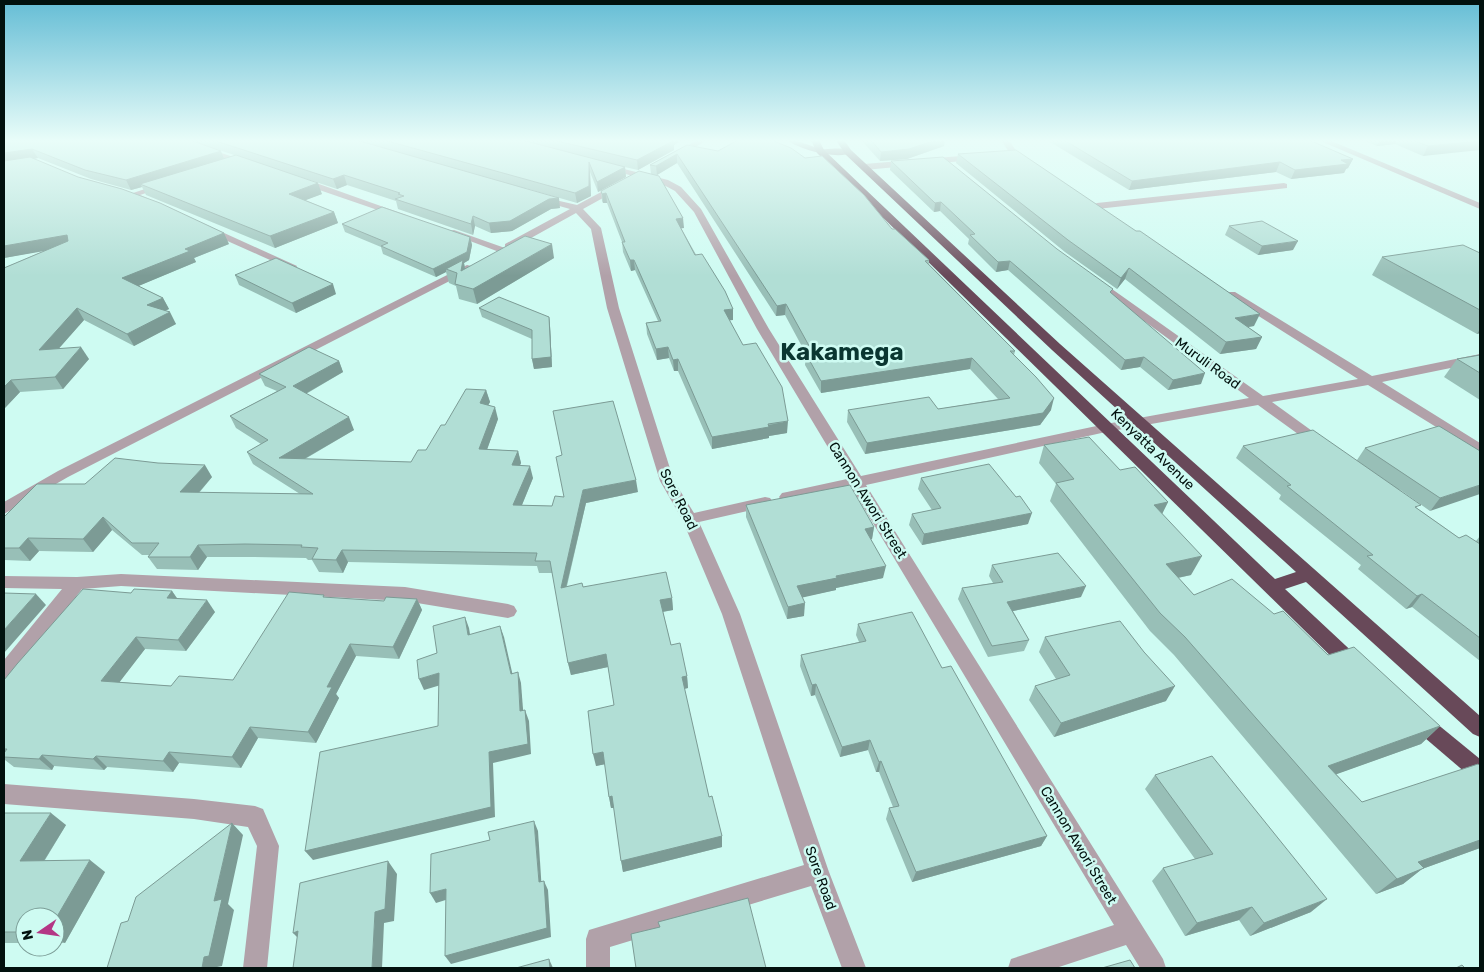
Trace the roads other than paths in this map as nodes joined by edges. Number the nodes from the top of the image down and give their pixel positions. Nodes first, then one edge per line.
1 (159, 185) edge
2 (313, 185) edge
3 (620, 185) edge
4 (671, 185) edge
5 (856, 185) edge
6 (883, 185) edge
7 (1431, 185) edge
8 (1284, 186) dead end
9 (522, 193) edge
10 (154, 204) edge
11 (1480, 206) edge
12 (577, 208) junction
13 (1113, 216) edge
14 (916, 217) junction
15 (412, 218) edge
16 (891, 220) junction
17 (196, 222) edge
18 (439, 228) edge
19 (502, 250) junction
20 (297, 268) edge
21 (1084, 272) edge
22 (988, 281) junction
23 (957, 285) junction
24 (1225, 290) edge
25 (1480, 358) edge
26 (1368, 381) junction
27 (1259, 401) junction
28 (1140, 422) junction
29 (1106, 428) junction
30 (1480, 449) edge
31 (1332, 452) edge
32 (858, 482) junction
33 (4, 509) edge
34 (690, 519) junction
35 (1308, 575) junction
36 (4, 582) edge
37 (77, 583) junction
38 (1270, 586) junction
39 (508, 610) dead end
40 (4, 673) edge
41 (1364, 674) edge
42 (1409, 712) edge
43 (1480, 728) edge
44 (1480, 772) edge
45 (4, 794) edge
46 (818, 872) junction
47 (1131, 931) junction
48 (255, 968) edge
49 (598, 968) edge
50 (854, 968) edge
51 (1020, 968) edge
52 (1154, 968) edge

1 - 10 street
2 - 15 street
3 - 12 street
4 - 32 street, Cannon Awori Street
5 - 16 highway, Kenyatta Avenue
6 - 14 highway, Kenyatta Avenue
7 - 11 street
8 - 13 street
9 - 12 street
12 - 19 street
12 - 34 street, Sore Road
14 - 16 highway
14 - 22 highway, Kenyatta Avenue
16 - 23 highway, Kenyatta Avenue
17 - 20 street
18 - 19 street
19 - 33 street
21 - 27 street, Muruli Road
22 - 23 highway
22 - 28 highway, Kenyatta Avenue
23 - 29 highway, Kenyatta Avenue
24 - 26 street
25 - 26 street
26 - 27 street
26 - 30 street
27 - 28 street
27 - 31 street, Muruli Road
28 - 29 street
28 - 35 highway, Kenyatta Avenue
29 - 32 street
29 - 38 highway, Kenyatta Avenue
32 - 34 street
32 - 47 street, Cannon Awori Street
34 - 46 street, Sore Road
35 - 38 highway
35 - 43 highway, Kenyatta Avenue
36 - 37 street
37 - 39 street
37 - 40 street
38 - 41 highway, Kenyatta Avenue
42 - 44 highway
45 - 48 street
46 - 49 street
46 - 50 street, Sore Road
47 - 51 street
47 - 52 street, Cannon Awori Street

